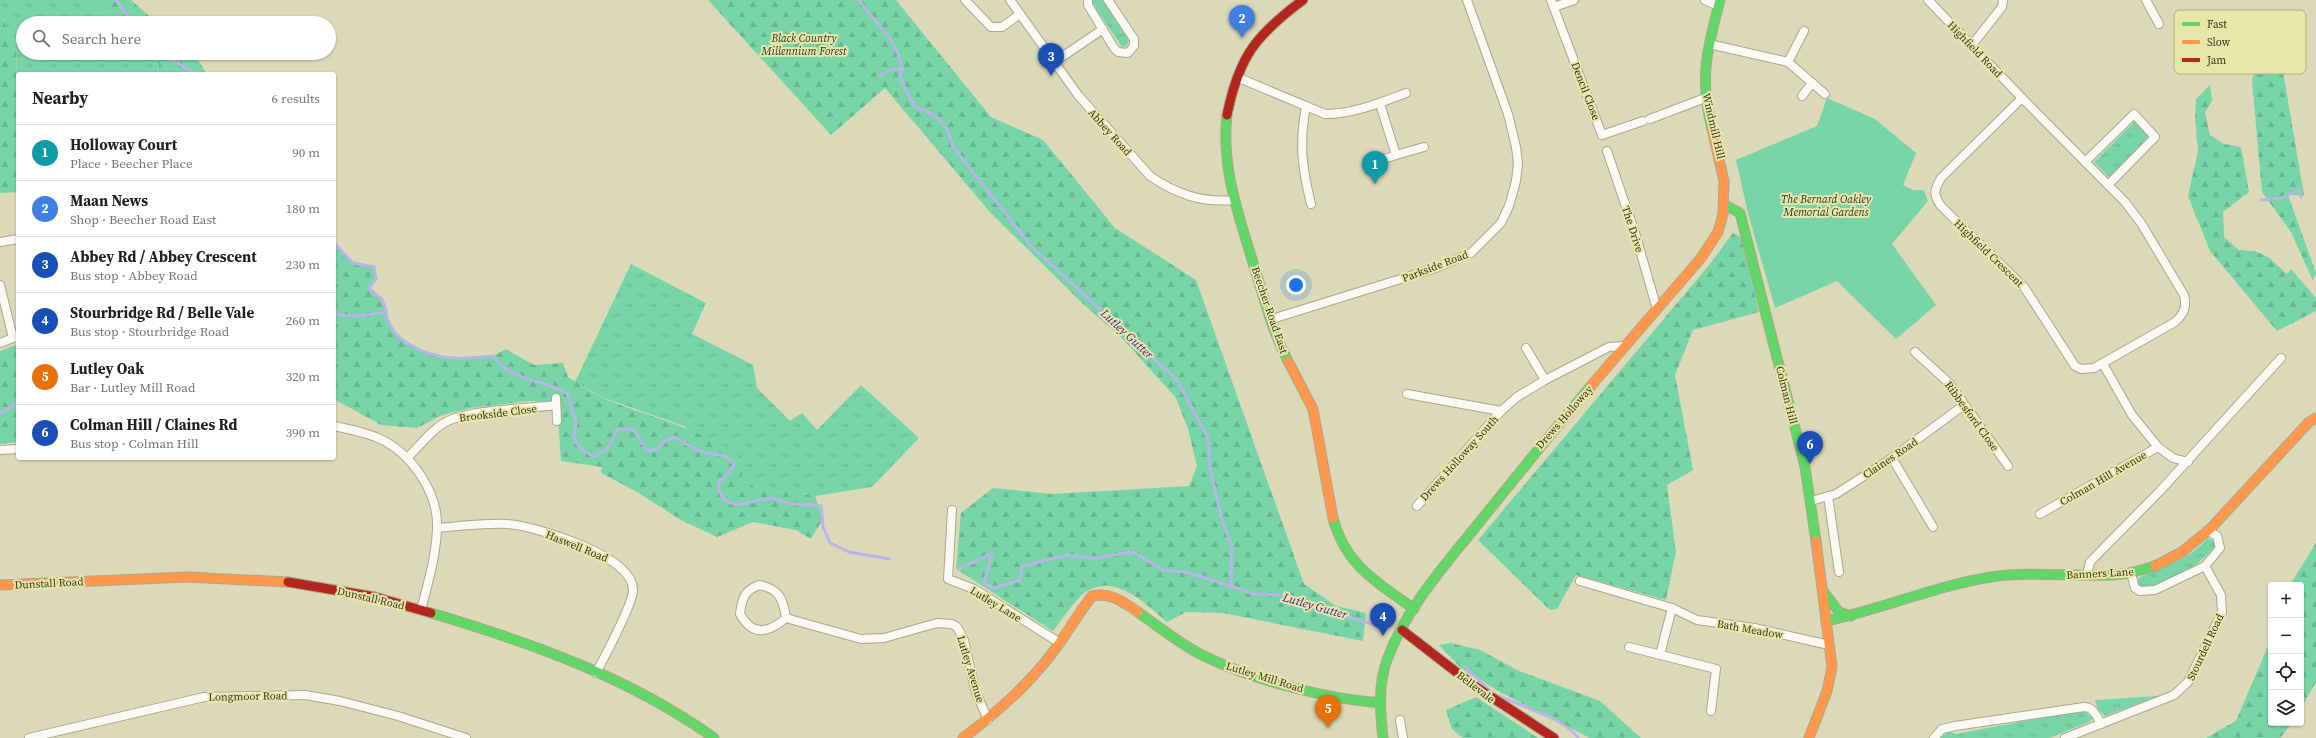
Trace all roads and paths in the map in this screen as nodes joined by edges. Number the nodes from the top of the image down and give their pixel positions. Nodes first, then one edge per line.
1 (965, 0) edge
2 (1010, 0) edge
3 (1088, 0) edge
4 (1108, 0) edge
5 (1303, 0) edge
6 (1467, 0) edge
7 (1574, 0) edge
8 (1705, 0) edge
9 (1928, 0) edge
10 (2004, 0) edge
11 (2146, 0) edge
12 (1719, 3) edge
13 (1553, 4) edge
14 (1020, 14) junction
15 (2159, 24) dead end
16 (1103, 29) junction
17 (1804, 31) dead end
18 (1709, 44) junction
19 (1972, 45) junction
20 (1788, 62) junction
21 (1053, 63) junction
22 (1239, 78) junction
23 (1812, 83) junction
24 (1406, 93) dead end
25 (1826, 94) dead end
26 (1802, 96) dead end
27 (1705, 98) junction
28 (2022, 98) junction
29 (1380, 104) junction
30 (1306, 106) junction
31 (1424, 147) dead end
32 (1607, 151) dead end
33 (1396, 155) junction
34 (1375, 162) dead end
35 (2085, 162) junction
36 (2108, 185) junction
37 (1234, 200) junction
38 (1312, 204) dead end
39 (1725, 205) junction
40 (16, 239) edge
41 (0, 242) edge
42 (0, 285) edge
43 (1657, 309) junction
44 (1272, 319) junction
45 (15, 337) edge
46 (0, 343) edge
47 (1625, 346) junction
48 (1526, 348) dead end
49 (1915, 352) dead end
50 (2281, 358) dead end
51 (2103, 364) junction
52 (1545, 380) junction
53 (1407, 394) dead end
54 (1964, 405) junction
55 (1501, 411) junction
56 (2316, 418) edge
57 (557, 421) dead end
58 (336, 427) edge
59 (2158, 447) junction
60 (16, 449) edge
61 (0, 450) edge
62 (407, 458) junction
63 (1892, 458) junction
64 (2188, 462) junction
65 (2008, 466) dead end
66 (1828, 496) junction
67 (1811, 501) junction
68 (1417, 506) dead end
69 (952, 510) dead end
70 (2040, 514) dead end
71 (1933, 527) dead end
72 (437, 528) junction
73 (2210, 531) junction
74 (2205, 566) junction
75 (1839, 572) dead end
76 (2131, 573) junction
77 (2087, 574) junction
78 (1580, 581) dead end
79 (0, 585) edge
80 (1821, 587) junction
81 (1672, 608) junction
82 (1414, 609) junction
83 (421, 610) junction
84 (1853, 616) junction
85 (786, 618) junction
86 (1826, 621) junction
87 (1402, 630) junction
88 (1060, 643) junction
89 (1829, 645) junction
90 (1629, 647) dead end
91 (1660, 655) junction
92 (596, 673) junction
93 (1381, 703) junction
94 (1711, 711) dead end
95 (988, 720) junction
96 (1400, 720) dead end
97 (2101, 724) junction
98 (29, 738) edge
99 (466, 738) edge
100 (714, 738) edge
101 (963, 738) edge
102 (1383, 738) edge
103 (1403, 738) edge
104 (1554, 738) edge
105 (1809, 738) edge
106 (1934, 738) edge
107 (2065, 738) edge

1 - 14 street
2 - 14 street, Abbey Road
3 - 16 street
4 - 16 street
5 - 22 main road, Beecher Road East
6 - 44 street, Parkside Road
7 - 13 street, Dencil Close
8 - 12 street
9 - 19 street, Highfield Road
10 - 19 street
11 - 15 street
12 - 18 main road, Windmill Hill
13 - 27 street, Dencil Close
14 - 21 street, Abbey Road
16 - 21 street
17 - 20 street
18 - 20 street
18 - 27 main road, Windmill Hill
19 - 28 street, Highfield Road
20 - 23 street
21 - 37 street, Abbey Road
22 - 30 street
22 - 37 main road, Beecher Road East
23 - 25 street
23 - 26 street
24 - 29 street
27 - 39 main road, Windmill Hill
28 - 35 street, Highfield Crescent
28 - 51 street, Highfield Crescent
29 - 30 street
29 - 33 street
30 - 38 street
31 - 33 street
32 - 43 street, The Drive
33 - 34 street
35 - 36 street, Highfield Crescent
35 - 36 street
36 - 51 street, Highfield Crescent
37 - 44 main road, Beecher Road East
39 - 43 main road, Drews Holloway
39 - 67 main road, Colman Hill
40 - 41 street
42 - 45 street
43 - 47 main road, Drews Holloway
44 - 82 main road, Beecher Road East
45 - 46 street
47 - 52 street, Drews Holloway South
47 - 82 main road, Drews Holloway
48 - 52 street
49 - 54 street, Ribbesford Close
50 - 64 street
51 - 59 street
52 - 55 street, Drews Holloway South
53 - 55 street, Drews Holloway South
54 - 63 street, Claines Road
54 - 65 street, Ribbesford Close
55 - 68 street, Drews Holloway South
56 - 73 main road, Banners Lane
57 - 62 street, Brookside Close
58 - 62 street
59 - 64 street, Colman Hill Avenue
59 - 70 street, Colman Hill Avenue
60 - 61 street
62 - 72 street
63 - 66 street, Claines Road
63 - 71 street
64 - 77 street
66 - 67 street, Claines Road
66 - 75 street
67 - 80 main road, Colman Hill
69 - 88 street, Lutley Lane
72 - 83 street
72 - 92 street, Haswell Road
73 - 74 street
73 - 76 main road, Banners Lane
74 - 76 street
74 - 97 street, Stourdell Road
76 - 77 main road, Banners Lane
77 - 84 main road, Banners Lane
78 - 81 street, Bath Meadow
79 - 83 main road, Dunstall Road
80 - 84 main road
80 - 86 main road, Colman Hill
81 - 89 street, Bath Meadow
81 - 91 street
82 - 87 main road, Drews Holloway
83 - 92 main road, Dunstall Road
84 - 86 main road, Banners Lane
85 - 85 street
85 - 95 street, Lutley Avenue
86 - 89 main road, Colman Hill
87 - 93 main road, Drews Holloway
87 - 104 main road, Bellevale
88 - 93 main road, Lutley Mill Road
88 - 95 main road
89 - 105 main road, Colman Hill
90 - 91 street
91 - 94 street
92 - 100 main road, Dunstall Road
93 - 102 main road, Drews Holloway
95 - 101 main road
96 - 103 street
97 - 106 street
97 - 107 street, Stourdell Road
98 - 99 street, Longmoor Road

